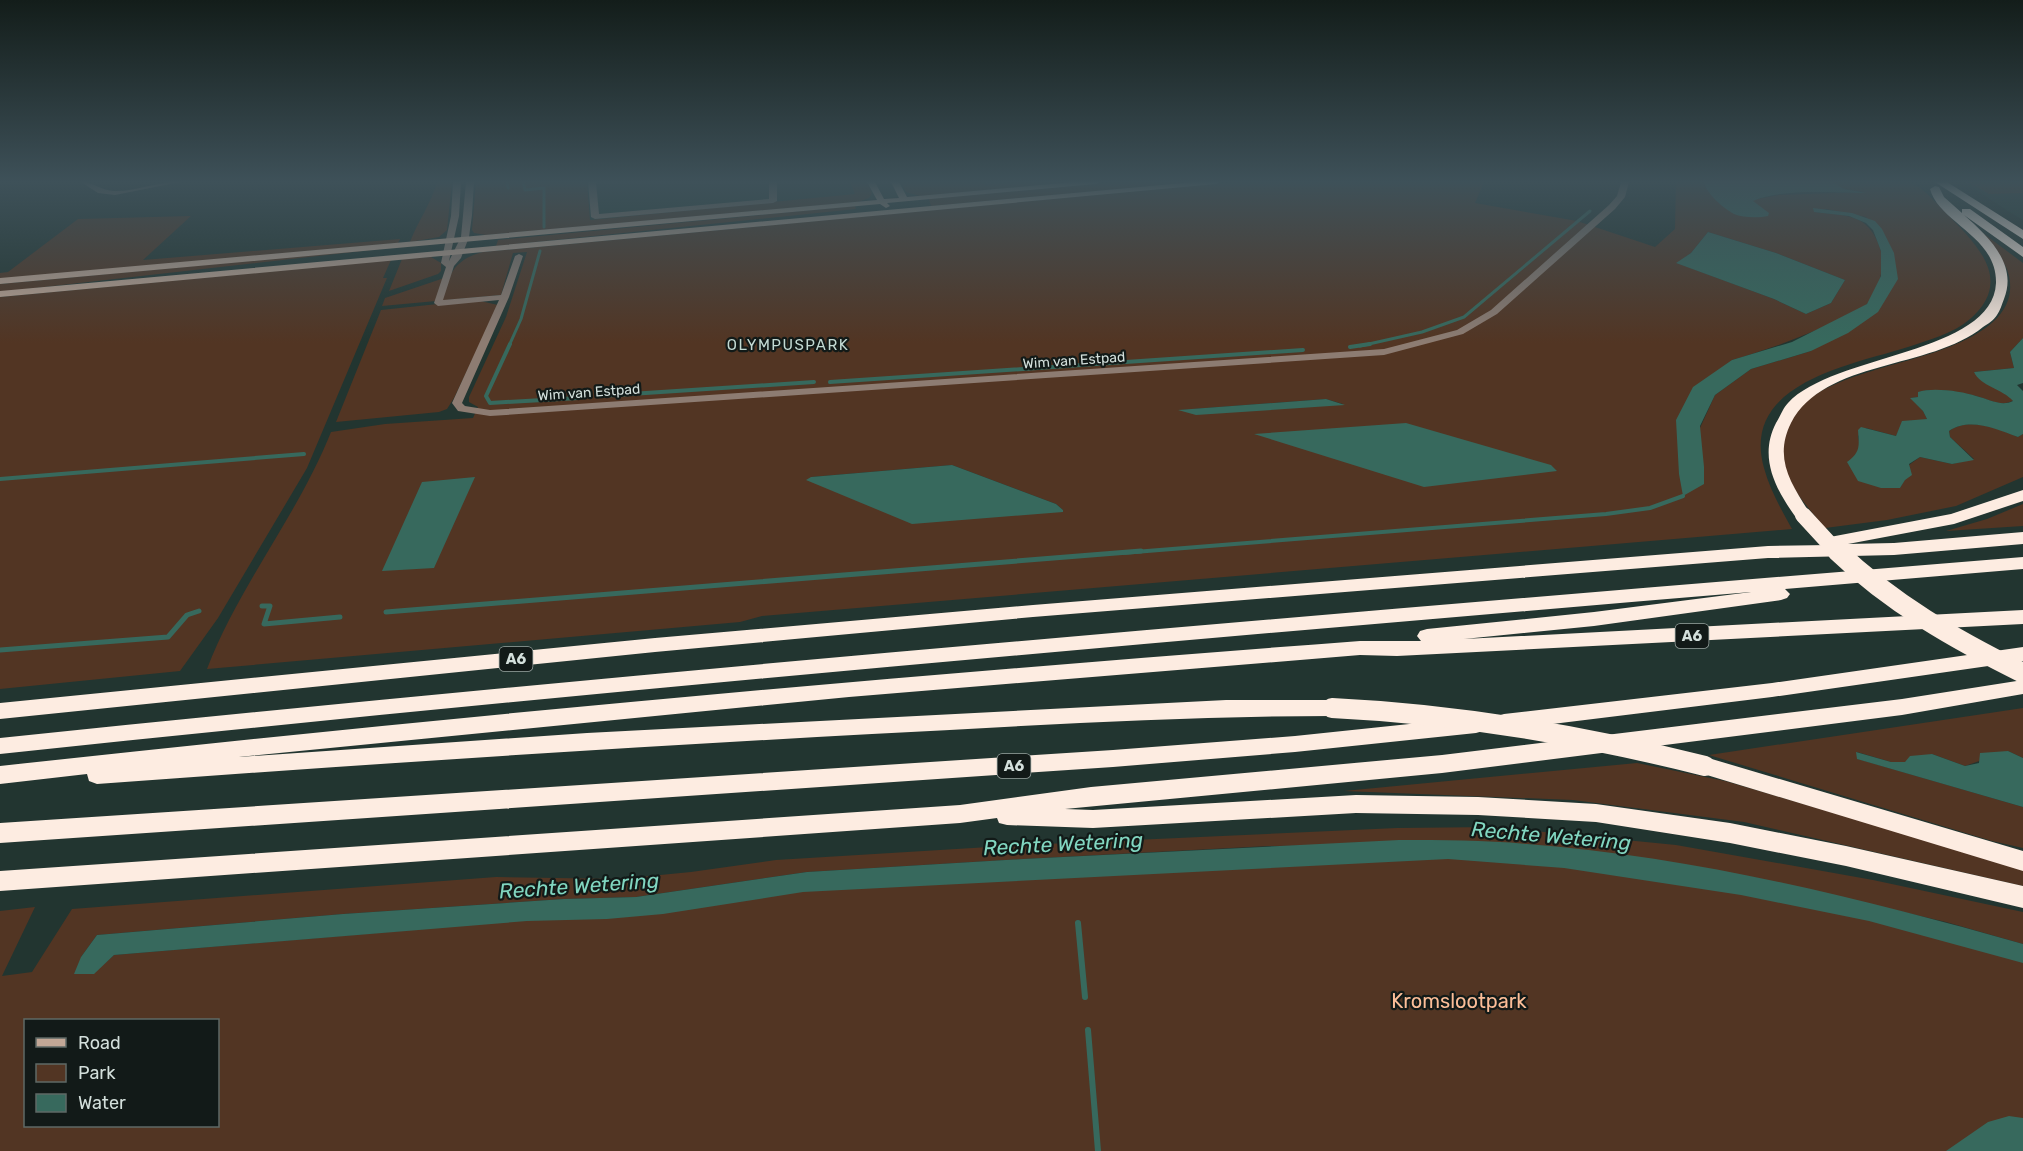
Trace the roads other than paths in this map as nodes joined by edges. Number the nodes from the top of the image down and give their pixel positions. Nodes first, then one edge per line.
1 (452, 236) edge
2 (464, 236) edge
3 (503, 236) edge
4 (628, 236) edge
5 (1580, 236) edge
6 (1980, 236) edge
7 (2002, 236) edge
8 (464, 239) junction
9 (450, 246) junction
10 (407, 251) junction
11 (387, 252) junction
12 (458, 252) junction
13 (2023, 253) edge
14 (519, 256) dead end
15 (450, 266) junction
16 (0, 282) edge
17 (0, 294) edge
18 (505, 297) junction
19 (2023, 495) edge
20 (2023, 538) edge
21 (1768, 552) junction
22 (2023, 563) edge
23 (1901, 574) junction
24 (2023, 617) edge
25 (1360, 648) junction
26 (2023, 654) edge
27 (2023, 673) edge
28 (2023, 687) edge
29 (0, 711) edge
30 (0, 746) edge
31 (0, 775) edge
32 (0, 780) edge
33 (960, 814) junction
34 (0, 833) edge
35 (2023, 861) edge
36 (0, 881) edge
37 (2023, 897) edge

1 - 9 street
2 - 8 street
3 - 8 main road
4 - 12 main road
5 - 18 street, Wim van Estpad
6 - 27 highway, bridge
7 - 13 highway
8 - 9 main road
8 - 12 street
9 - 10 main road
9 - 10 main road
9 - 12 main road
9 - 15 street
10 - 11 main road
10 - 11 main road
11 - 16 main road
11 - 17 main road
12 - 15 street
14 - 18 street
15 - 18 street
19 - 21 highway, A6
20 - 21 highway, A6
21 - 29 highway, A6
22 - 23 highway, A6
23 - 25 highway, A6
23 - 30 highway, A6
24 - 25 highway, A6
25 - 31 highway, A6
26 - 34 highway, A6
28 - 33 highway
32 - 35 highway, bridge
33 - 36 highway
33 - 37 highway

